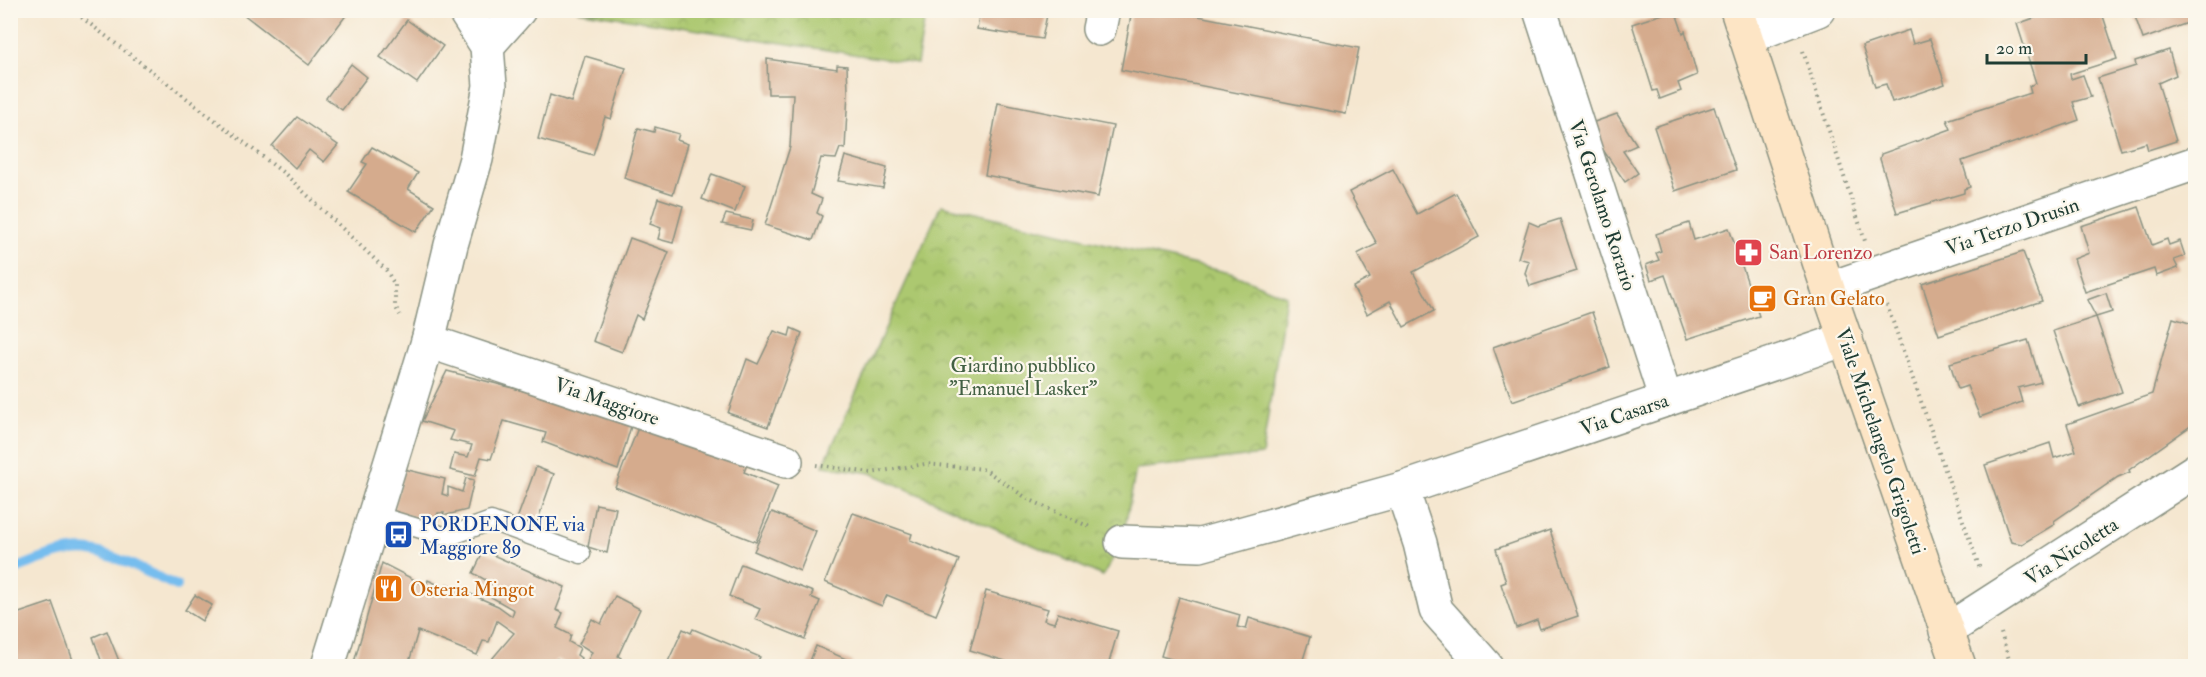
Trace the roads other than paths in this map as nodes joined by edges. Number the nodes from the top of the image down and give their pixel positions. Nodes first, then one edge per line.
1 (464, 10) edge
2 (519, 10) edge
3 (1540, 10) edge
4 (1806, 15) edge
5 (1741, 24) edge
6 (487, 46) junction
7 (2196, 163) edge
8 (1828, 289) junction
9 (430, 331) junction
10 (1846, 339) junction
11 (1666, 400) junction
12 (786, 461) road end
13 (2196, 470) edge
14 (1402, 489) junction
15 (375, 515) junction
16 (1122, 542) road end
17 (581, 554) dead end
18 (1946, 631) junction
19 (328, 666) edge
20 (1486, 666) edge
21 (1959, 666) edge

1 - 6 street
2 - 6 street
3 - 11 street, Via Gerolamo Rorario
4 - 5 street
5 - 8 main road, Viale Michelangelo Grigoletti
6 - 9 street
7 - 8 street, Via Terzo Drusin
8 - 10 main road, Viale Michelangelo Grigoletti
9 - 12 street, Via Maggiore
9 - 15 street
10 - 11 street, Via Casarsa
10 - 18 main road, Viale Michelangelo Grigoletti
11 - 14 street, Via Casarsa
13 - 18 street, Via Nicoletta
14 - 16 street, Via Casarsa
14 - 20 street
15 - 17 lane
15 - 19 street
18 - 21 main road, Viale Michelangelo Grigoletti

